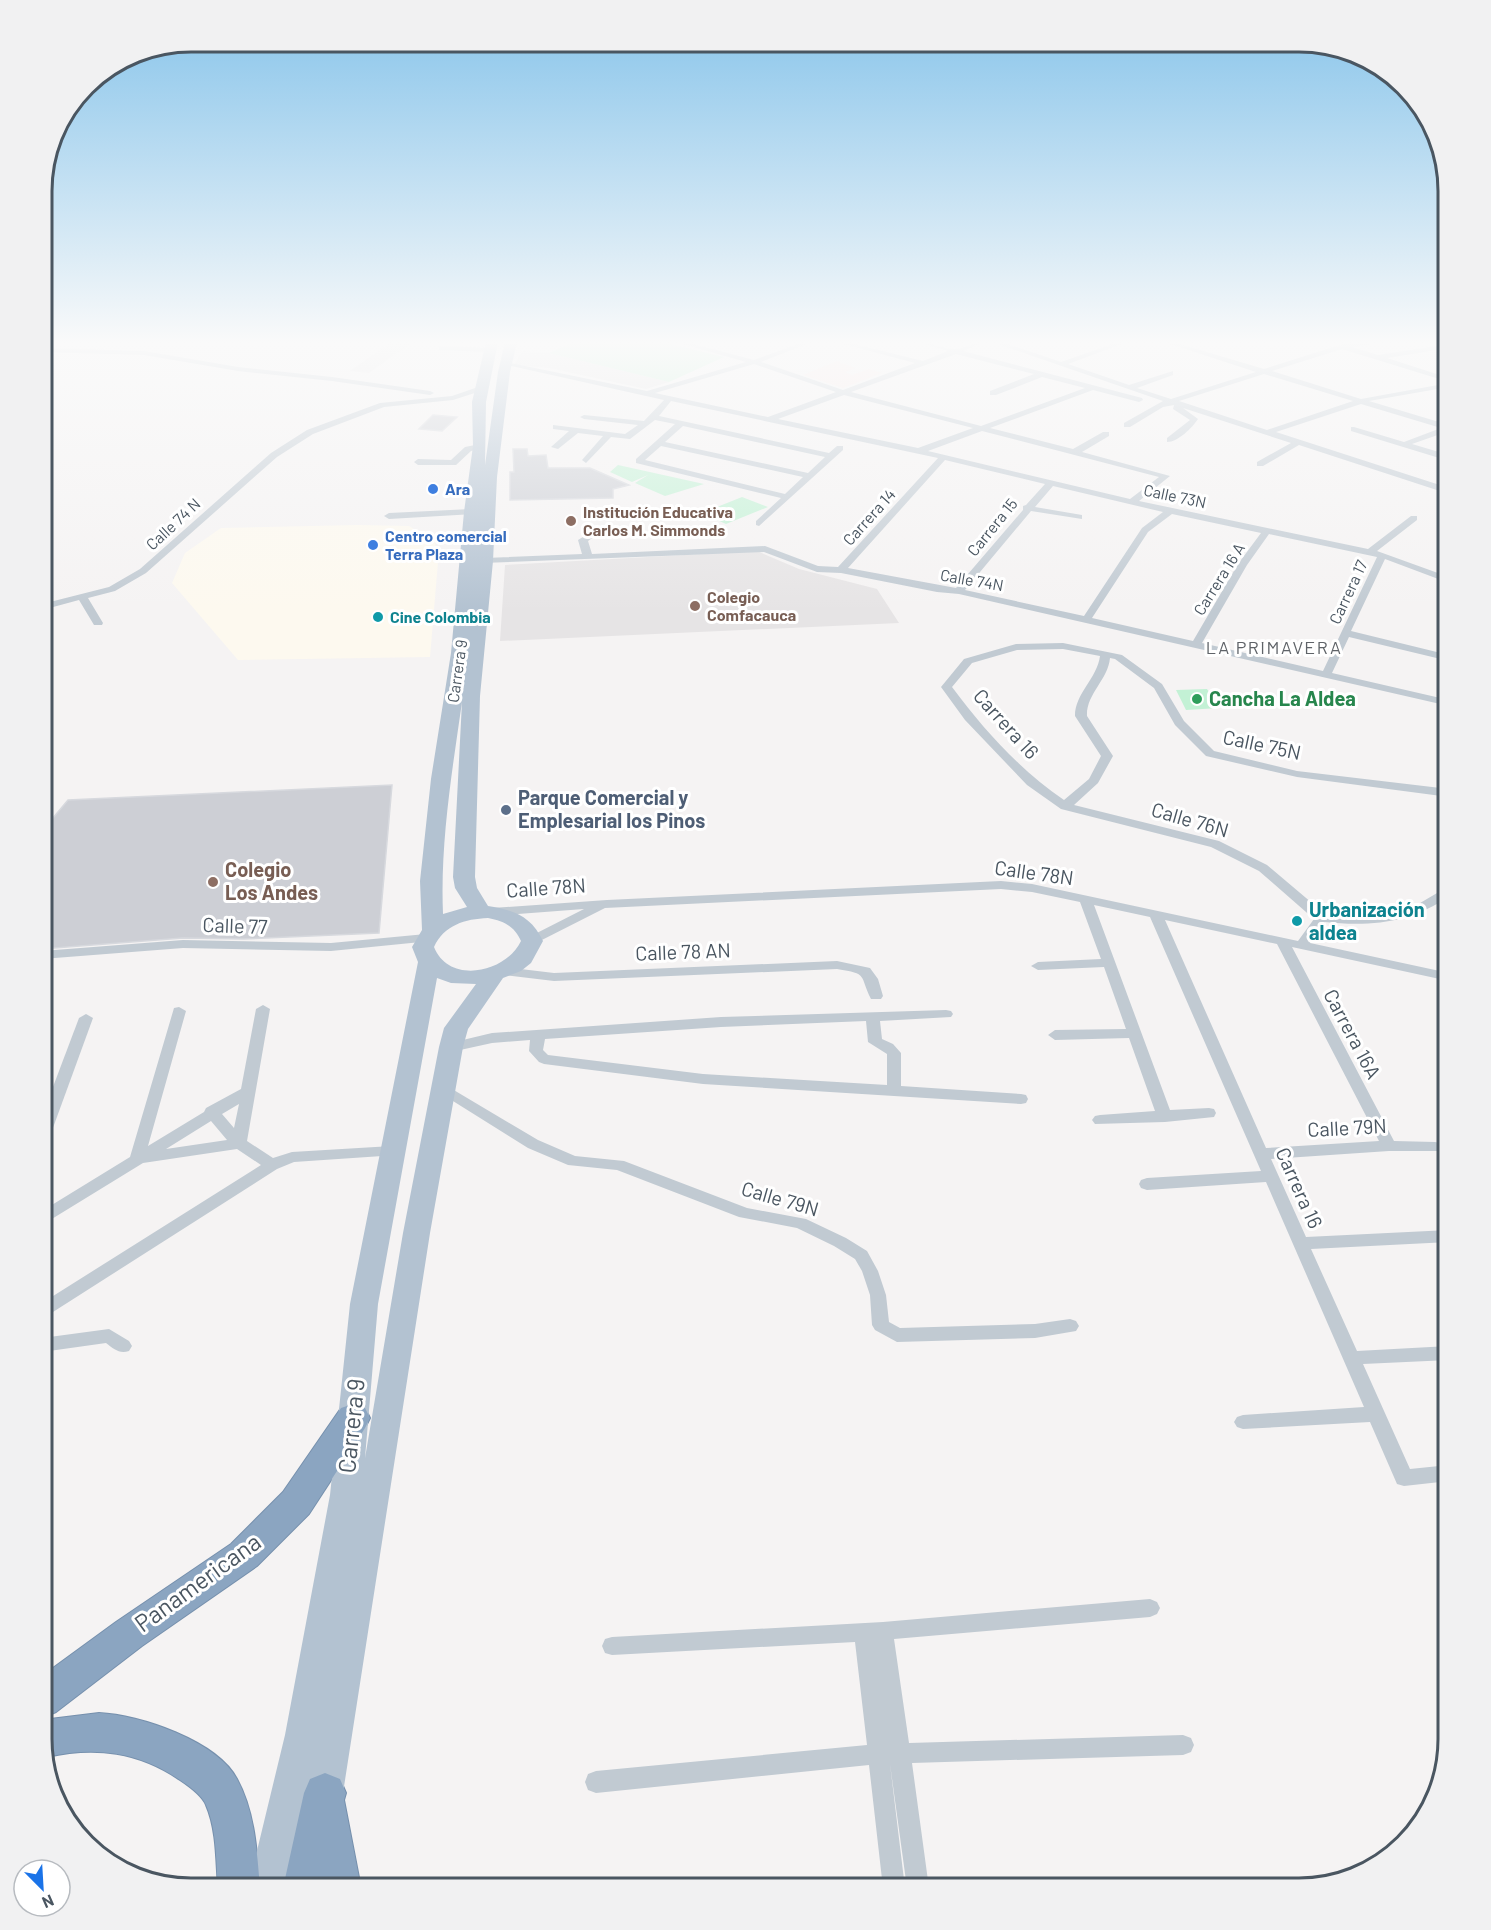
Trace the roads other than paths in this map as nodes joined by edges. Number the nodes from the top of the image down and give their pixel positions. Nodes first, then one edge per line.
1 (310, 432) edge
2 (480, 432) edge
3 (496, 432) edge
4 (574, 432) edge
5 (584, 432) edge
6 (633, 432) edge
7 (671, 432) edge
8 (722, 432) edge
9 (827, 432) edge
10 (970, 432) edge
11 (1002, 432) edge
12 (1180, 432) edge
13 (1269, 432) edge
14 (1364, 432) edge
15 (1438, 432) edge
16 (1106, 434) dead end
17 (609, 435) junction
18 (1170, 440) dead end
19 (1299, 442) junction
20 (659, 443) junction
21 (1405, 444) junction
22 (480, 446) junction
23 (555, 447) dead end
24 (840, 448) dead end
25 (920, 451) junction
26 (1075, 452) junction
27 (1438, 454) edge
28 (830, 456) junction
29 (944, 456) junction
30 (586, 460) dead end
31 (418, 462) dead end
32 (1260, 464) dead end
33 (809, 476) junction
34 (1050, 483) junction
35 (1438, 487) edge
36 (787, 497) junction
37 (1132, 502) junction
38 (1026, 508) junction
39 (1170, 511) junction
40 (471, 512) junction
41 (389, 516) dead end
42 (1079, 517) dead end
43 (1414, 518) dead end
44 (759, 523) dead end
45 (1268, 530) junction
46 (596, 532) dead end
47 (1370, 552) junction
48 (1382, 555) junction
49 (588, 557) junction
50 (485, 561) junction
51 (841, 570) junction
52 (1438, 576) edge
53 (959, 591) junction
54 (82, 597) junction
55 (53, 604) edge
56 (1087, 620) junction
57 (98, 623) dead end
58 (1346, 633) junction
59 (1196, 645) junction
60 (1105, 654) junction
61 (1438, 655) edge
62 (968, 661) joint
63 (1326, 675) junction
64 (1438, 701) edge
65 (1438, 792) edge
66 (1065, 806) junction
67 (1438, 898) edge
68 (1086, 900) junction
69 (607, 904) junction
70 (485, 912) junction
71 (1156, 915) junction
72 (1321, 918) junction
73 (1281, 940) junction
74 (532, 941) junction
75 (429, 944) junction
76 (1302, 945) junction
77 (53, 954) edge
78 (1109, 963) junction
79 (1038, 966) dead end
80 (499, 972) junction
81 (1438, 975) edge
82 (876, 996) dead end
83 (263, 1009) dead end
84 (179, 1011) dead end
85 (946, 1014) dead end
86 (873, 1017) junction
87 (86, 1018) dead end
88 (1134, 1033) junction
89 (538, 1035) junction
90 (1055, 1035) dead end
91 (451, 1047) junction
92 (442, 1088) junction
93 (250, 1090) junction
94 (894, 1090) junction
95 (1021, 1099) dead end
96 (52, 1108) edge
97 (211, 1112) junction
98 (1209, 1113) dead end
99 (1165, 1117) junction
100 (1100, 1120) dead end
101 (239, 1143) junction
102 (1389, 1146) junction
103 (1435, 1147) dead end
104 (392, 1151) junction
105 (1262, 1154) junction
106 (137, 1159) junction
107 (272, 1165) junction
108 (1271, 1176) junction
109 (1147, 1184) dead end
110 (52, 1212) edge
111 (1438, 1237) edge
112 (1301, 1243) junction
113 (52, 1305) edge
114 (1070, 1326) dead end
115 (52, 1344) edge
116 (123, 1346) dead end
117 (1438, 1354) edge
118 (1351, 1358) junction
119 (1376, 1414) junction
120 (353, 1418) junction
121 (1243, 1422) dead end
122 (1438, 1474) edge
123 (1150, 1608) dead end
124 (874, 1631) junction
125 (612, 1646) dead end
126 (52, 1692) edge
127 (52, 1738) edge
128 (1183, 1745) dead end
129 (889, 1754) junction
130 (596, 1782) dead end
131 (325, 1793) junction
132 (238, 1878) edge
133 (269, 1878) edge
134 (306, 1878) edge
135 (338, 1878) edge
136 (894, 1878) edge
137 (916, 1878) edge

1 - 54 street, Calle 74 N
2 - 22 main road, Carrera 9
3 - 50 main road, Carrera 9
4 - 23 street
5 - 17 street
6 - 17 street
7 - 20 street
8 - 28 street
9 - 25 street, Calle 73N
10 - 25 street
11 - 26 street
12 - 18 street
13 - 19 street
14 - 21 street
15 - 21 street
16 - 26 street
17 - 30 street
19 - 32 street
19 - 35 street
20 - 33 street
20 - 36 street
21 - 27 street
22 - 31 street
22 - 40 main road, Carrera 9
24 - 28 street
25 - 29 street, Calle 73N
26 - 37 street
28 - 33 street
29 - 34 street, Calle 73N
29 - 51 street, Carrera 14
33 - 36 street
34 - 37 street, Calle 73N
34 - 38 street, Carrera 15
36 - 44 street
37 - 39 street, Calle 73N
38 - 42 street
38 - 53 street, Carrera 15
39 - 45 street, Calle 73N
39 - 56 street
40 - 41 street
40 - 75 main road, Carrera 9
43 - 47 street
45 - 47 street, Calle 73N
45 - 59 street, Carrera 16 A
46 - 49 street
47 - 48 street, Calle 73N
48 - 52 street, Calle 73N
48 - 58 street, Carrera 17
49 - 50 street, Calle 74N
49 - 51 street, Calle 74N
50 - 70 main road, Carrera 9
51 - 53 street, Calle 74N
53 - 56 street, Calle 74N
54 - 55 street, Calle 74 N
54 - 57 street
56 - 59 street, Calle 74N
58 - 61 street
58 - 63 street, Carrera 17
59 - 63 street, Calle 74N
60 - 62 street, Calle 75N
60 - 65 street, Calle 75N
60 - 66 street
62 - 66 street, Carrera 16
63 - 64 street, Calle 74N
66 - 72 street, Calle 76N
67 - 72 street
68 - 69 street, Calle 78N
68 - 71 street, Calle 78N
68 - 78 street
69 - 70 street, Calle 78N
69 - 74 street, Calle 78N
70 - 74 main road
70 - 75 main road
71 - 73 street, Calle 78N
71 - 105 street, Carrera 16
72 - 76 street
73 - 76 street, Calle 78N
73 - 102 street, Carrera 16A
74 - 80 main road
75 - 77 street, Calle 77
75 - 80 main road
75 - 104 main road, Carrera 9
76 - 81 street, Calle 78N
78 - 79 street
78 - 88 street
80 - 82 street, Calle 78 AN
80 - 91 main road, Carrera 9
83 - 93 street
84 - 106 street
85 - 86 street
86 - 89 street
86 - 94 street
87 - 96 street
88 - 90 street
88 - 99 street
89 - 91 street
89 - 94 street
91 - 92 main road, Carrera 9
92 - 114 street, Calle 79N
92 - 131 main road, Carrera 9
93 - 97 street
93 - 101 street
94 - 95 street
97 - 101 street
97 - 106 street
98 - 99 street
99 - 100 street
101 - 106 street
101 - 107 street
102 - 103 street, Calle 79N
102 - 105 street, Calle 79N
104 - 107 street
104 - 120 main road, Carrera 9
105 - 108 street, Carrera 16
106 - 110 street
107 - 113 street
108 - 109 street
108 - 112 street, Carrera 16
111 - 112 street
112 - 118 street, Carrera 16
115 - 116 street
117 - 118 street
118 - 119 street, Carrera 16
119 - 121 street
119 - 122 street, Carrera 16
120 - 126 highway, Panamericana
120 - 133 main road, Carrera 9
123 - 124 street
124 - 125 street
124 - 129 street
127 - 132 highway
128 - 129 street
129 - 130 street
129 - 136 street
129 - 137 street
131 - 134 highway, Carrera 9
131 - 135 highway

